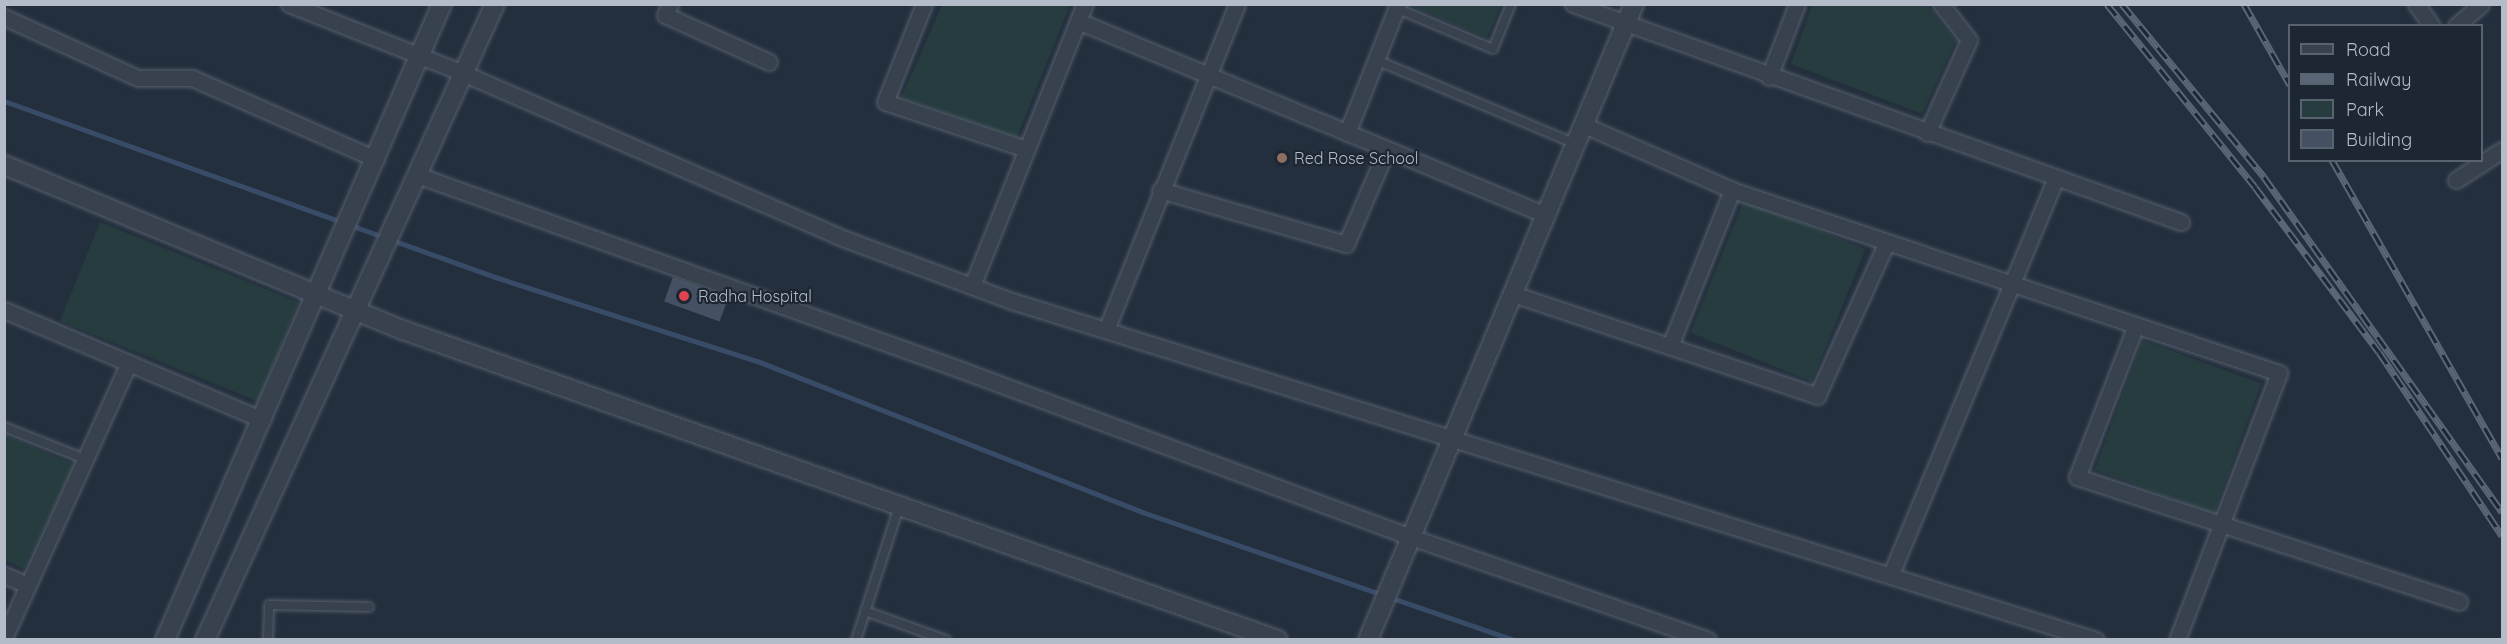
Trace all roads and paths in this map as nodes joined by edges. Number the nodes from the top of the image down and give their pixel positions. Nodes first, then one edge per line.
1 (442, 4) edge
2 (495, 4) edge
3 (670, 4) edge
4 (924, 4) edge
5 (1084, 4) edge
6 (1237, 4) edge
7 (1511, 4) edge
8 (1573, 4) edge
9 (1634, 4) edge
10 (1797, 4) edge
11 (1941, 4) edge
12 (2416, 4) edge
13 (2481, 4) edge
14 (290, 5) edge
15 (1397, 7) edge
16 (4, 17) edge
17 (1078, 21) junction
18 (2431, 24) edge
19 (2458, 24) edge
20 (1625, 26) junction
21 (419, 58) junction
22 (1376, 60) junction
23 (769, 62) dead end
24 (463, 73) junction
25 (1208, 75) junction
26 (1769, 77) junction
27 (1584, 125) junction
28 (1347, 133) junction
29 (1927, 133) junction
30 (1576, 144) junction
31 (1026, 149) junction
32 (1387, 149) junction
33 (2502, 150) edge
34 (376, 159) junction
35 (4, 165) edge
36 (417, 176) junction
37 (2056, 178) junction
38 (2456, 180) dead end
39 (1160, 190) junction
40 (1732, 190) junction
41 (1546, 215) junction
42 (2181, 222) dead end
43 (1887, 242) junction
44 (2012, 283) junction
45 (972, 286) junction
46 (1513, 294) junction
47 (318, 295) junction
48 (4, 310) edge
49 (355, 310) junction
50 (2136, 325) junction
51 (1106, 330) junction
52 (1670, 346) junction
53 (129, 363) junction
54 (263, 420) junction
55 (4, 427) edge
56 (1453, 438) junction
57 (85, 459) junction
58 (899, 507) junction
59 (2221, 524) junction
60 (1411, 537) junction
61 (1891, 574) junction
62 (4, 575) edge
63 (28, 585) junction
64 (2459, 602) dead end
65 (369, 607) dead end
66 (865, 612) junction
67 (1239, 633) edge
68 (932, 637) edge
69 (4, 638) edge
70 (165, 639) edge
71 (205, 639) edge
72 (268, 639) edge
73 (856, 639) edge
74 (946, 639) edge
75 (1278, 639) edge
76 (1368, 639) edge
77 (1708, 639) edge
78 (2096, 639) edge
79 (2177, 639) edge

1 - 21 street
2 - 24 street
3 - 23 street
4 - 31 street
5 - 17 street
6 - 25 street
7 - 15 lane
8 - 20 street
9 - 20 street
10 - 26 street
11 - 29 street
12 - 18 street
13 - 19 street
14 - 21 street
15 - 22 street
16 - 34 street
17 - 25 street
17 - 31 street
20 - 26 street
20 - 27 street
21 - 24 street
21 - 34 street
22 - 28 street
22 - 30 lane
24 - 36 street
24 - 45 street
25 - 28 street
25 - 39 street
26 - 29 street
27 - 30 street
27 - 40 street
28 - 32 street
29 - 37 street
30 - 41 street
31 - 45 street
32 - 39 street
32 - 41 street
33 - 38 street
34 - 47 street
35 - 47 street
36 - 49 street
36 - 60 street
37 - 42 street
37 - 44 street
39 - 51 street
40 - 43 street
40 - 52 street
41 - 46 street
43 - 44 street
43 - 52 street
44 - 50 street
44 - 61 street
45 - 51 street
46 - 52 street
46 - 56 street
47 - 49 street
47 - 54 street
48 - 53 street
49 - 58 street
49 - 71 street
50 - 59 street
50 - 59 street
51 - 56 street
53 - 54 street
53 - 57 street
54 - 70 street
55 - 57 lane
56 - 60 street
56 - 61 street
57 - 63 street
58 - 66 lane
58 - 67 street
59 - 64 street
59 - 79 street
60 - 76 street
60 - 77 street
61 - 78 street
62 - 63 street
63 - 69 street
65 - 72 lane
66 - 68 lane
66 - 73 lane
67 - 75 street
68 - 74 lane

